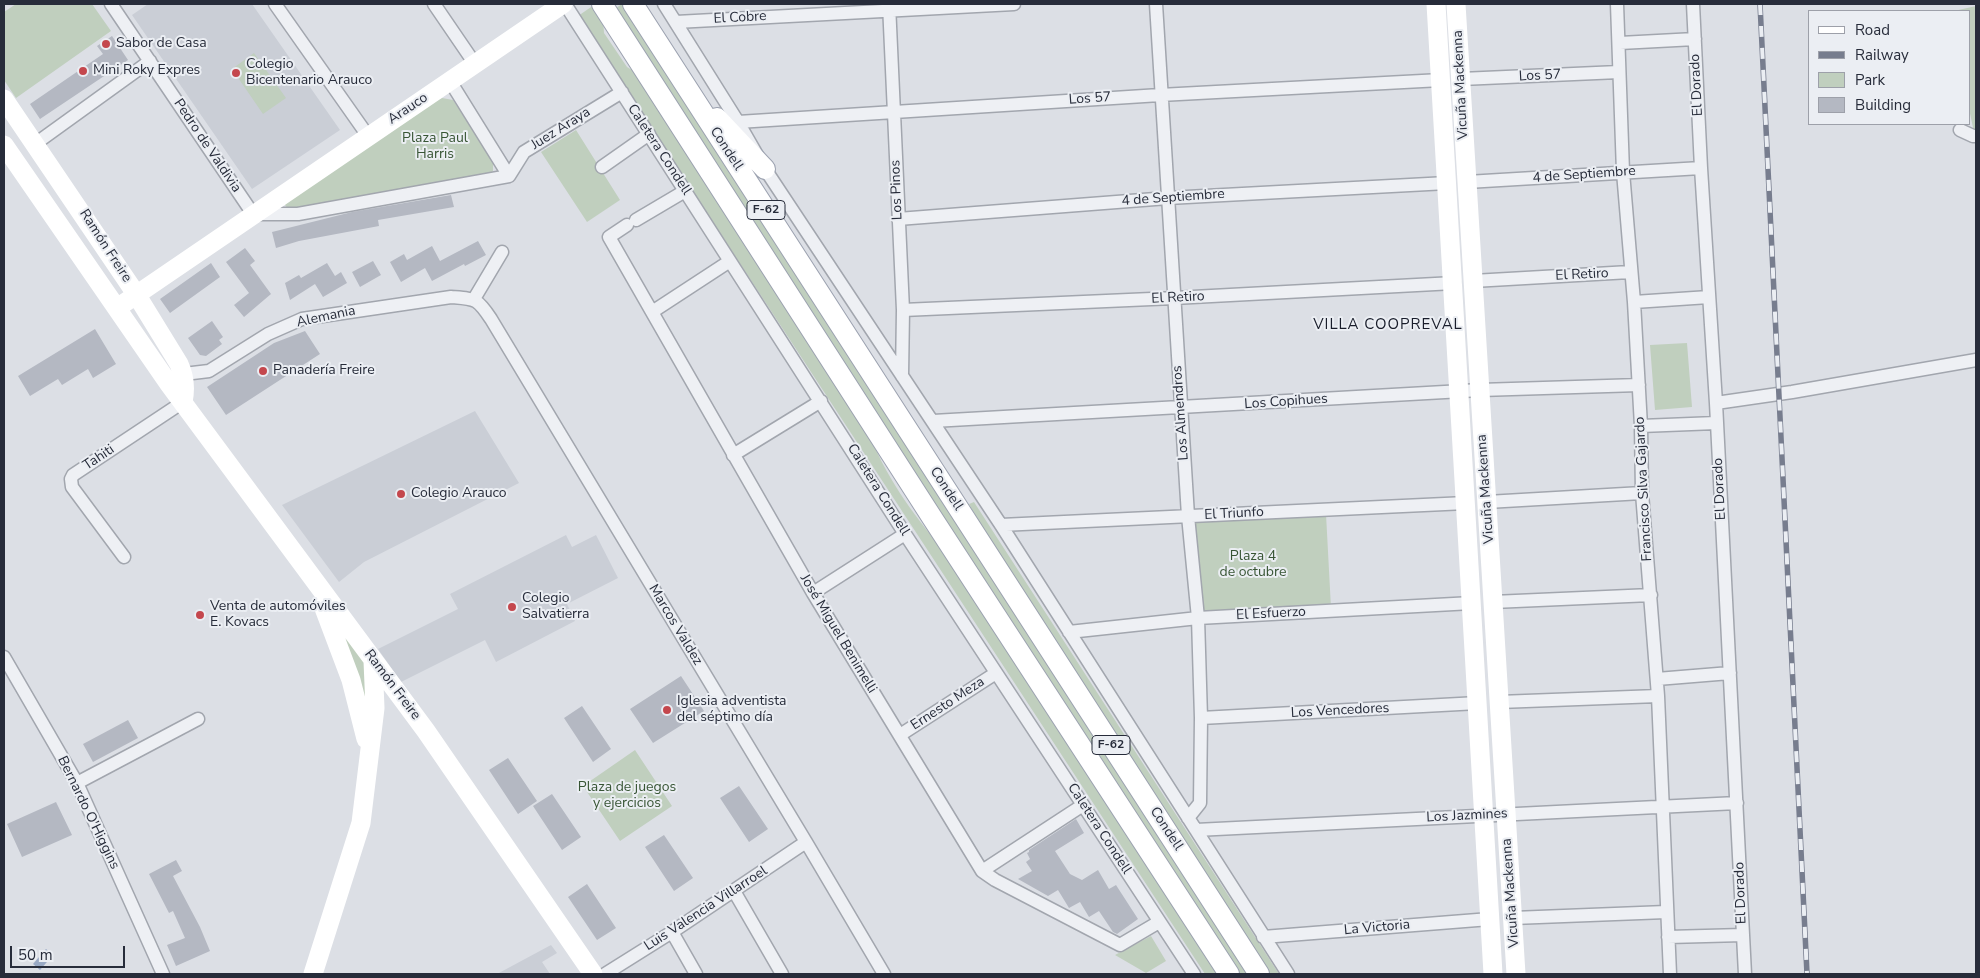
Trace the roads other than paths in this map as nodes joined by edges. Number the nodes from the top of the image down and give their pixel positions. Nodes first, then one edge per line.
1 (111, 4) edge
2 (275, 4) edge
3 (434, 4) edge
4 (564, 4) edge
5 (602, 4) edge
6 (632, 4) edge
7 (664, 4) edge
8 (1014, 4) edge
9 (1156, 4) edge
10 (1436, 4) edge
11 (1456, 4) edge
12 (1618, 4) edge
13 (1693, 4) edge
14 (890, 7) edge
15 (676, 22) junction
16 (1695, 39) junction
17 (1620, 43) junction
18 (150, 61) junction
19 (475, 64) junction
20 (1619, 72) junction
21 (1461, 79) junction
22 (682, 80) junction
23 (1441, 80) junction
24 (450, 81) junction
25 (622, 92) junction
26 (1160, 95) junction
27 (4, 98) edge
28 (894, 113) junction
29 (738, 122) junction
30 (1960, 130) dead end
31 (649, 134) junction
32 (368, 136) junction
33 (1976, 136) edge
34 (4, 144) edge
35 (35, 144) junction
36 (602, 167) dead end
37 (1701, 168) junction
38 (766, 169) junction
39 (1623, 172) junction
40 (509, 176) junction
41 (1467, 182) junction
42 (1448, 183) junction
43 (685, 191) junction
44 (1168, 198) junction
45 (253, 214) junction
46 (898, 219) junction
47 (502, 252) dead end
48 (730, 262) junction
49 (1630, 272) junction
50 (1473, 281) junction
51 (1454, 283) junction
52 (136, 294) junction
53 (1709, 297) junction
54 (1174, 298) junction
55 (474, 299) junction
56 (1634, 302) junction
57 (117, 308) junction
58 (902, 310) junction
59 (652, 312) junction
60 (1976, 360) edge
61 (154, 364) junction
62 (184, 374) junction
63 (902, 376) junction
64 (1638, 385) junction
65 (1480, 390) junction
66 (1460, 391) junction
67 (821, 401) junction
68 (183, 402) junction
69 (1716, 403) junction
70 (1181, 408) junction
71 (933, 421) junction
72 (1716, 423) junction
73 (1641, 426) junction
74 (733, 455) junction
75 (1642, 493) junction
76 (1487, 502) junction
77 (1466, 503) junction
78 (1188, 516) junction
79 (1001, 524) junction
80 (905, 534) junction
81 (124, 557) dead end
82 (305, 569) junction
83 (813, 593) junction
84 (1651, 595) junction
85 (1493, 602) junction
86 (1472, 603) junction
87 (1198, 618) junction
88 (1070, 632) junction
89 (4, 658) edge
90 (373, 660) junction
91 (996, 672) junction
92 (1730, 673) junction
93 (1657, 679) junction
94 (1658, 696) junction
95 (402, 699) junction
96 (1499, 702) junction
97 (1478, 703) junction
98 (375, 708) junction
99 (1201, 718) junction
100 (198, 720) dead end
101 (900, 735) junction
102 (370, 756) junction
103 (77, 783) junction
104 (1737, 803) junction
105 (1083, 805) junction
106 (1661, 807) junction
107 (1506, 813) junction
108 (1485, 814) junction
109 (1188, 818) junction
110 (1196, 830) junction
111 (806, 842) junction
112 (982, 871) junction
113 (734, 891) junction
114 (1666, 912) junction
115 (1490, 918) junction
116 (1513, 918) junction
117 (1160, 922) junction
118 (672, 932) junction
119 (1743, 935) junction
120 (1263, 937) junction
121 (1668, 937) junction
122 (162, 974) edge
123 (313, 974) edge
124 (593, 974) edge
125 (605, 974) edge
126 (696, 974) edge
127 (782, 974) edge
128 (884, 974) edge
129 (1194, 974) edge
130 (1229, 974) edge
131 (1259, 974) edge
132 (1288, 974) edge
133 (1492, 974) edge
134 (1516, 974) edge
135 (1670, 974) edge
136 (1745, 974) edge

1 - 18 street, Pedro de Valdivia
2 - 32 street
3 - 19 street
4 - 19 main road, Arauco
4 - 25 street, Caletera Condell
5 - 130 main road, Condell / F-62
6 - 22 main road, Condell / F-62
7 - 15 street
8 - 14 street, El Cobre
9 - 26 street, Los Almendros
10 - 23 main road, Vicuña Mackenna
11 - 21 main road, Vicuña Mackenna
12 - 17 street, Francisco Silva Gajardo
13 - 16 street, El Dorado
14 - 15 street, El Cobre
14 - 28 street, Los Pinos
15 - 29 street
16 - 17 street
16 - 37 street, El Dorado
17 - 20 street, Francisco Silva Gajardo
18 - 35 street
18 - 45 street, Pedro de Valdivia
19 - 24 main road, Arauco
20 - 21 street, Los 57
20 - 39 street, Francisco Silva Gajardo
21 - 41 main road, Vicuña Mackenna
22 - 38 main road
22 - 131 main road, Condell / F-62
23 - 26 street, Los 57
23 - 42 main road, Vicuña Mackenna
24 - 32 main road, Arauco
24 - 40 street
25 - 31 street, Caletera Condell
25 - 40 street, Juez Araya
26 - 28 street, Los 57
26 - 44 street, Los Almendros
27 - 35 main road, Ramón Freire
28 - 29 street, Los 57
28 - 46 street, Los Pinos
29 - 38 street
30 - 33 street
31 - 36 street
31 - 43 street, Caletera Condell
32 - 45 main road, Arauco
34 - 57 main road, Ramón Freire
35 - 52 main road, Ramón Freire
37 - 39 street, 4 de Septiembre
37 - 53 street, El Dorado
38 - 63 street
39 - 41 street, 4 de Septiembre
39 - 49 street, Francisco Silva Gajardo
40 - 45 street
41 - 50 main road, Vicuña Mackenna
42 - 44 street, 4 de Septiembre
42 - 51 main road, Vicuña Mackenna
43 - 48 street, Caletera Condell
43 - 59 street, José Miguel Benimelli
44 - 46 street, 4 de Septiembre
44 - 54 street, Los Almendros
45 - 52 main road, Arauco
46 - 58 street, Los Pinos
47 - 55 street
48 - 59 street
48 - 67 street, Caletera Condell
49 - 50 street, El Retiro
49 - 56 street, Francisco Silva Gajardo
50 - 65 main road, Vicuña Mackenna
51 - 54 street, El Retiro
51 - 66 main road, Vicuña Mackenna
52 - 57 main road, Arauco
52 - 62 main road, Ramón Freire
53 - 56 street
53 - 69 street, El Dorado
54 - 58 street, El Retiro
54 - 70 street, Los Almendros
55 - 62 street, Alemania
55 - 111 street, Marcos Valdez
56 - 64 street, Francisco Silva Gajardo
57 - 61 main road, Ramón Freire
58 - 63 street, Los Pinos
59 - 74 street, José Miguel Benimelli
60 - 69 street
61 - 62 main road
61 - 68 main road, Ramón Freire
62 - 68 main road
63 - 71 street
64 - 65 street, Los Copihues
64 - 73 street, Francisco Silva Gajardo
65 - 66 street, Los Copihues
65 - 76 main road, Vicuña Mackenna
66 - 70 street, Los Copihues
66 - 77 main road, Vicuña Mackenna
67 - 74 street
67 - 80 street, Caletera Condell
68 - 81 street, Tahiti
68 - 82 main road, Ramón Freire
69 - 72 street, El Dorado
70 - 71 street, Los Copihues
70 - 78 street, Los Almendros
71 - 79 street
72 - 73 street
72 - 92 street, El Dorado
73 - 75 street, Francisco Silva Gajardo
74 - 83 street, José Miguel Benimelli
75 - 76 street
75 - 84 street, Francisco Silva Gajardo
76 - 85 main road, Vicuña Mackenna
77 - 78 street, El Triunfo
77 - 86 main road, Vicuña Mackenna
78 - 79 street, El Triunfo
78 - 87 street, Los Almendros
79 - 88 street
80 - 83 street
80 - 91 street, Caletera Condell
82 - 90 main road, Ramón Freire
82 - 102 main road
83 - 101 street, José Miguel Benimelli
84 - 85 street
84 - 93 street, Francisco Silva Gajardo
85 - 96 main road, Vicuña Mackenna
86 - 87 street, El Esfuerzo
86 - 97 main road, Vicuña Mackenna
87 - 88 street, El Esfuerzo
87 - 99 street, Los Almendros
88 - 109 street
89 - 103 street, Bernardo O'Higgins
90 - 95 main road, Ramón Freire
90 - 98 main road
91 - 101 street, Ernesto Meza
91 - 105 street, Caletera Condell
92 - 93 street
92 - 104 street, El Dorado
93 - 94 street, Francisco Silva Gajardo
94 - 96 street
94 - 106 street, Francisco Silva Gajardo
95 - 98 main road
95 - 124 main road, Ramón Freire
96 - 107 main road, Vicuña Mackenna
97 - 99 street, Los Vencedores
97 - 108 main road, Vicuña Mackenna
98 - 102 main road
99 - 109 street, Los Almendros
100 - 103 street
101 - 112 street, José Miguel Benimelli
102 - 123 main road
103 - 122 street, Bernardo O'Higgins
104 - 106 street, Los Jazmines
104 - 119 street, El Dorado
105 - 112 street
105 - 117 street, Caletera Condell
106 - 107 street, Los Jazmines
106 - 114 street, Francisco Silva Gajardo
107 - 108 street, Los Jazmines
107 - 116 main road, Vicuña Mackenna
108 - 110 street, Los Jazmines
108 - 115 main road, Vicuña Mackenna
109 - 110 street
110 - 120 street
111 - 113 street, Luis Valencia Villarroel
111 - 128 street, Marcos Valdez
112 - 117 street, José Miguel Benimelli
113 - 118 street, Luis Valencia Villarroel
113 - 127 street
114 - 116 street
114 - 121 street, Francisco Silva Gajardo
115 - 120 street, La Victoria
115 - 133 main road, Vicuña Mackenna
116 - 134 main road, Vicuña Mackenna
117 - 129 street, Caletera Condell
118 - 125 street, Luis Valencia Villarroel
118 - 126 street
119 - 121 street
119 - 136 street, El Dorado
120 - 132 street
121 - 135 street, Francisco Silva Gajardo

